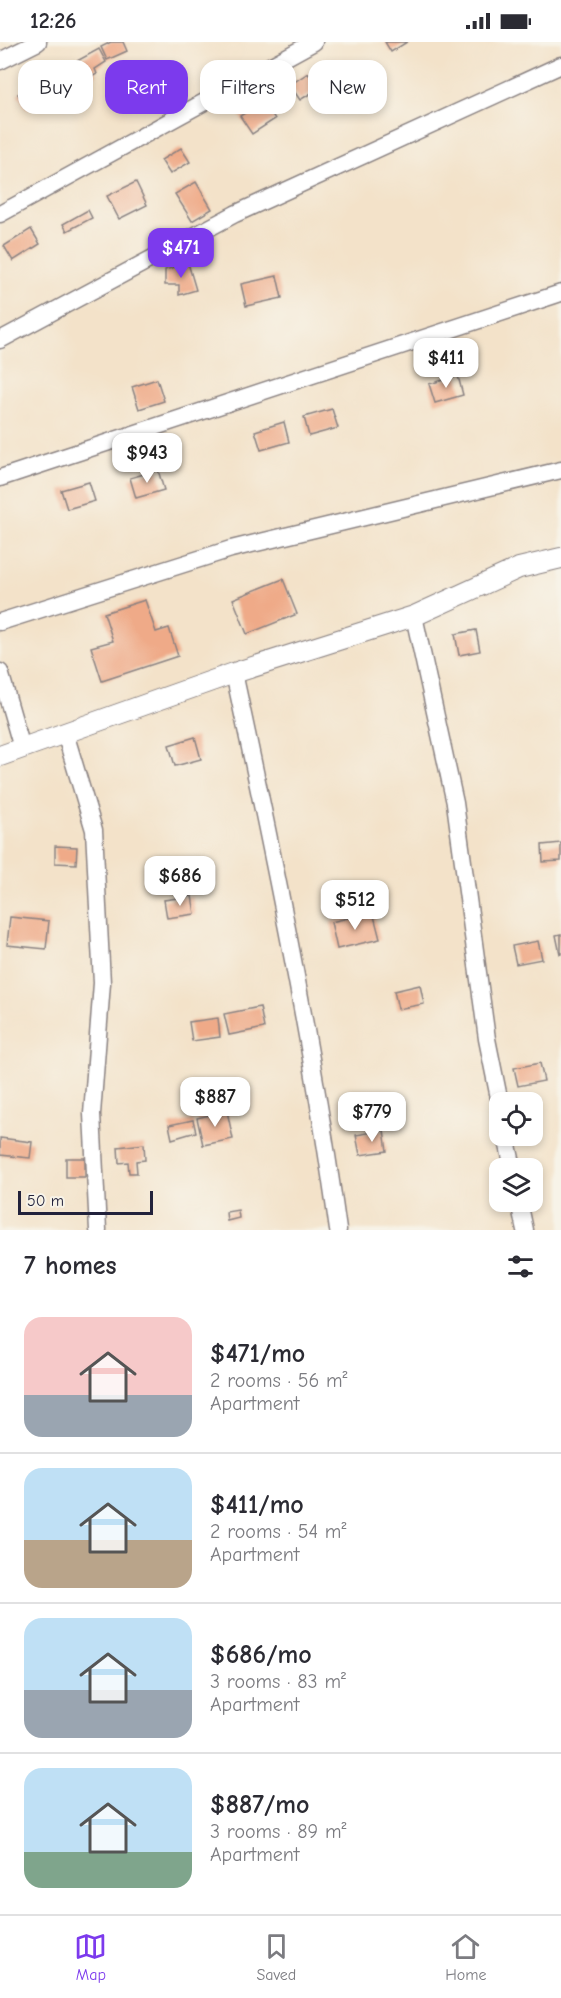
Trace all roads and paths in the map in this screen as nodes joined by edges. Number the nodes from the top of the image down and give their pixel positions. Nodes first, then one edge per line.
1 (38, 42) edge
2 (314, 42) edge
3 (0, 61) edge
4 (561, 65) edge
5 (0, 214) edge
6 (561, 293) edge
7 (0, 340) edge
8 (561, 470) edge
9 (0, 478) edge
10 (561, 558) edge
11 (414, 616) junction
12 (0, 622) edge
13 (0, 672) edge
14 (234, 673) junction
15 (65, 733) junction
16 (22, 748) junction
17 (0, 756) edge
18 (498, 1092) edge
19 (521, 1212) edge
20 (98, 1230) edge
21 (338, 1230) edge
22 (525, 1230) edge

1 - 3 street
2 - 5 street
4 - 7 street
6 - 9 street
8 - 12 street
10 - 11 street
11 - 14 street
11 - 18 street
13 - 16 street
14 - 15 street
14 - 21 street
15 - 16 street
15 - 20 street
16 - 17 street
19 - 22 street

